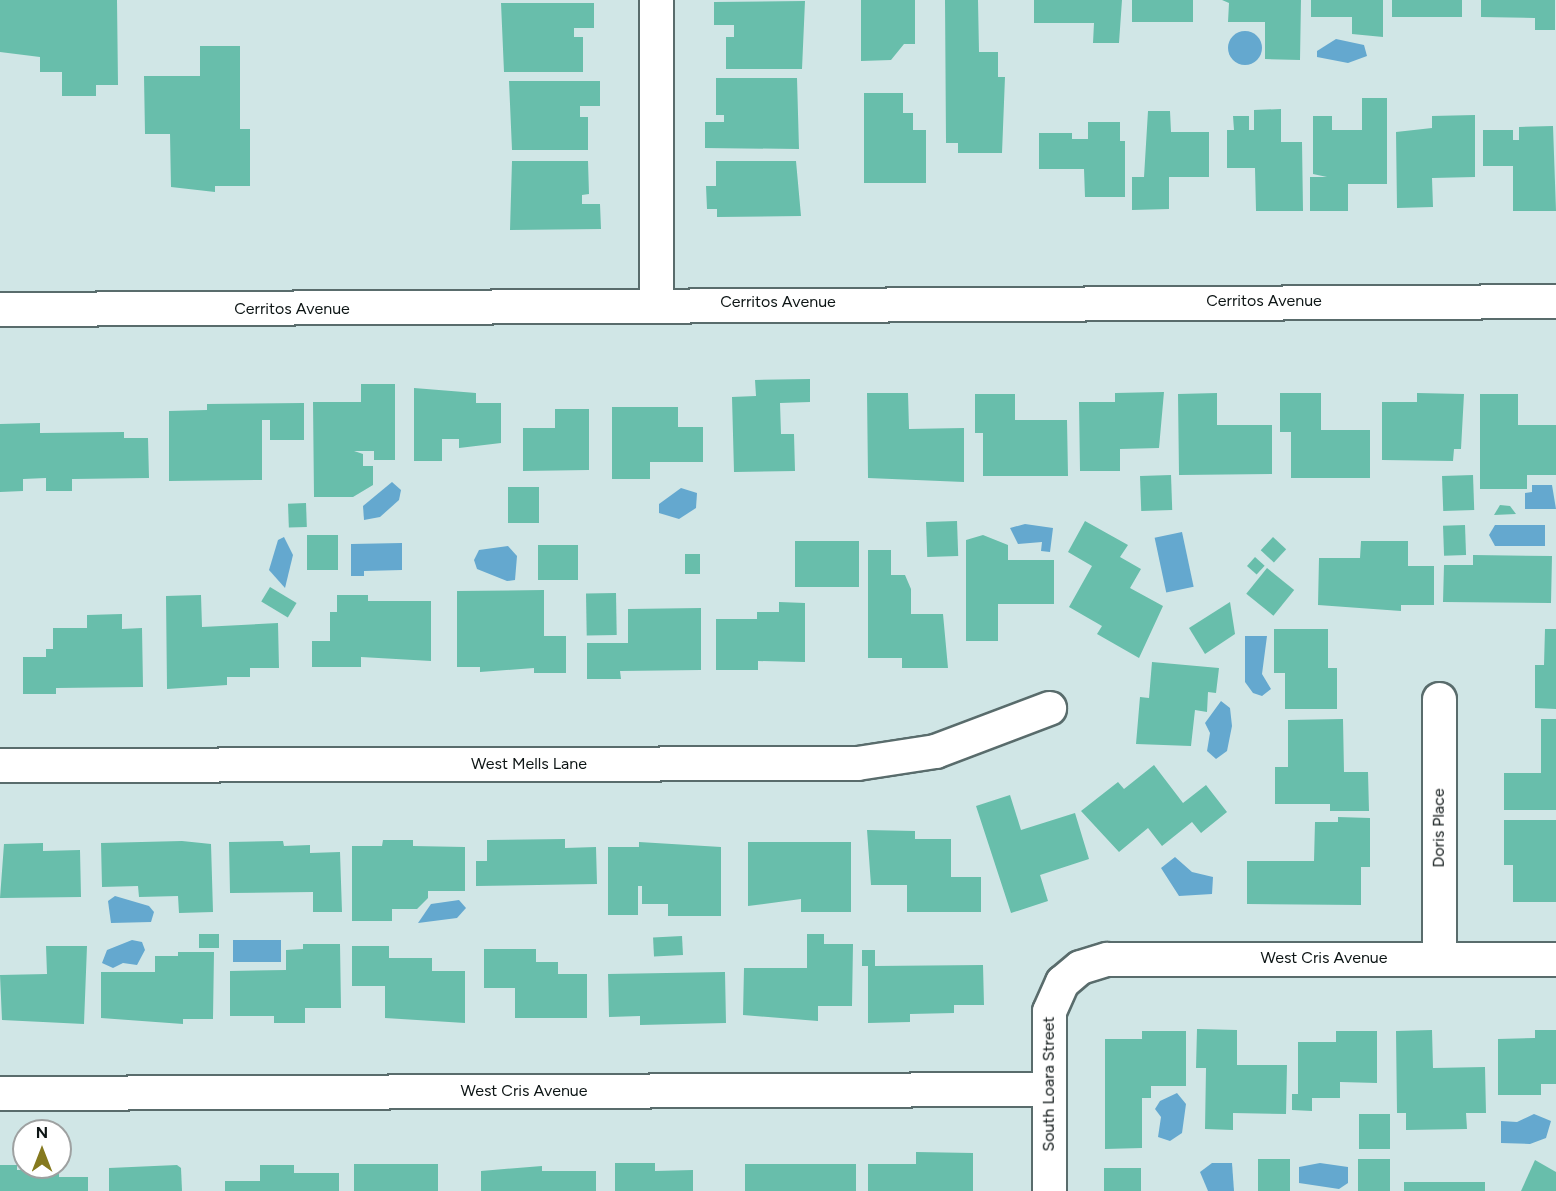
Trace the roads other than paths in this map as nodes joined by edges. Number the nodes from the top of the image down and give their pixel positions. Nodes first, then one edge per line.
1 (656, 0) edge
2 (1556, 301) edge
3 (656, 303) junction
4 (0, 309) edge
5 (1439, 699) dead end
6 (1049, 708) dead end
7 (0, 765) edge
8 (1439, 958) junction
9 (1556, 959) edge
10 (1092, 962) joint
11 (1048, 1089) junction
12 (0, 1093) edge
13 (1049, 1191) edge

1 - 3 street
2 - 3 street, Cerritos Avenue
3 - 4 street, Cerritos Avenue
5 - 8 street, Doris Place
6 - 7 street, West Mells Lane
8 - 9 street, West Cris Avenue
8 - 10 street, West Cris Avenue
10 - 11 street, South Loara Street
11 - 12 street, West Cris Avenue
11 - 13 street, South Loara Street

